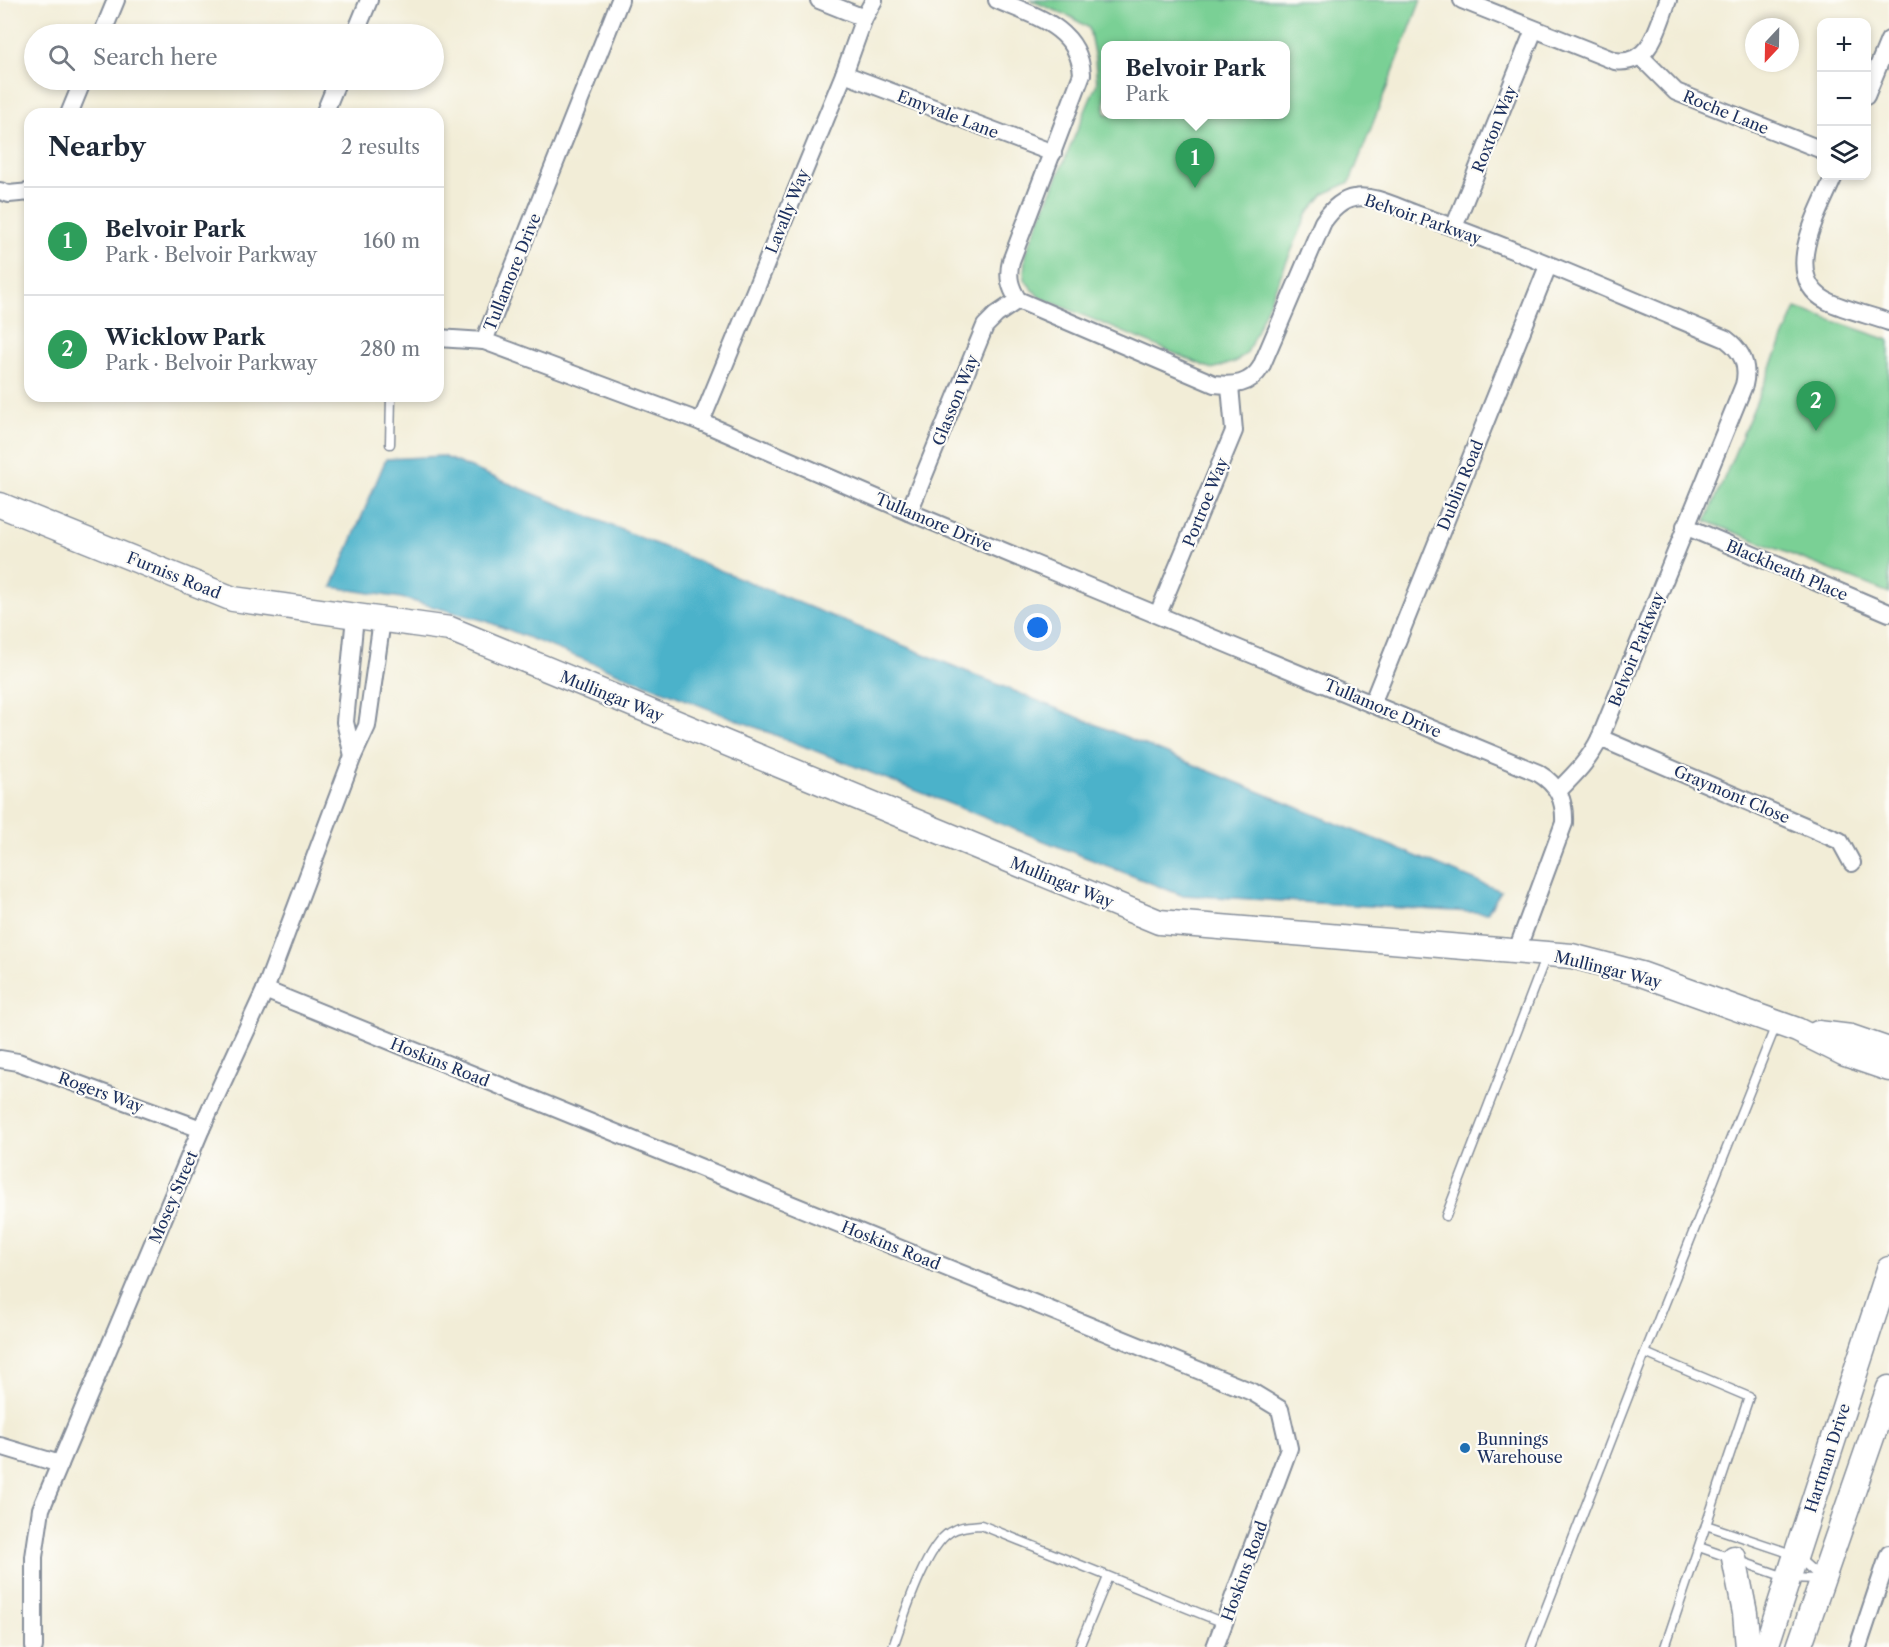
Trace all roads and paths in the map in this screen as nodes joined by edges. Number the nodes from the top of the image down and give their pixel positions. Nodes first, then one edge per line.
1 (116, 0) edge
2 (369, 0) edge
3 (620, 0) edge
4 (819, 0) edge
5 (874, 0) edge
6 (997, 0) edge
7 (1462, 0) edge
8 (1668, 0) edge
9 (864, 18) junction
10 (106, 24) edge
11 (360, 24) edge
12 (1534, 30) junction
13 (1889, 40) edge
14 (1641, 57) junction
15 (844, 74) junction
16 (1871, 84) edge
17 (79, 90) edge
18 (334, 90) edge
19 (71, 108) edge
20 (326, 108) edge
21 (1817, 148) edge
22 (1053, 153) junction
23 (1832, 180) edge
24 (0, 191) edge
25 (24, 193) edge
26 (1454, 227) junction
27 (1548, 266) junction
28 (1018, 300) junction
29 (1889, 322) edge
30 (444, 338) edge
31 (484, 340) junction
32 (1230, 386) junction
33 (391, 402) edge
34 (700, 422) junction
35 (390, 444) dead end
36 (0, 505) edge
37 (909, 512) junction
38 (1686, 526) junction
39 (1889, 613) edge
40 (1158, 614) junction
41 (356, 616) junction
42 (382, 620) junction
43 (1372, 704) junction
44 (1600, 738) junction
45 (354, 756) junction
46 (1558, 791) junction
47 (1852, 863) dead end
48 (1517, 950) junction
49 (1548, 953) junction
50 (265, 990) junction
51 (1787, 1026) junction
52 (1889, 1050) edge
53 (0, 1059) edge
54 (1889, 1070) edge
55 (201, 1129) junction
56 (1446, 1215) dead end
57 (1889, 1269) edge
58 (1645, 1353) junction
59 (1889, 1388) edge
60 (0, 1446) edge
61 (60, 1464) junction
62 (1706, 1525) junction
63 (1699, 1547) junction
64 (1889, 1554) edge
65 (1795, 1555) junction
66 (1734, 1558) junction
67 (1108, 1577) junction
68 (1788, 1578) junction
69 (1823, 1579) junction
70 (1224, 1623) junction
71 (34, 1647) edge
72 (893, 1647) edge
73 (1080, 1647) edge
74 (1215, 1647) edge
75 (1531, 1647) edge
76 (1665, 1647) edge
77 (1748, 1647) edge
78 (1766, 1647) edge
79 (1799, 1647) edge
80 (1858, 1647) edge

1 - 10 street
2 - 11 street
3 - 31 street, Tullamore Drive
4 - 9 street
5 - 9 street, Lavally Way
6 - 22 street
7 - 12 street
8 - 14 street
9 - 15 street, Lavally Way
12 - 14 street
12 - 26 street, Roxton Way
13 - 16 street
14 - 21 street, Roche Lane
15 - 22 street, Emyvale Lane
15 - 34 street, Lavally Way
17 - 19 street
18 - 20 street
22 - 28 street
23 - 29 street
24 - 25 street
26 - 27 street, Belvoir Parkway
26 - 32 street, Belvoir Parkway
27 - 38 street, Belvoir Parkway
27 - 43 street, Dublin Road
28 - 32 street
28 - 37 street, Glasson Way
30 - 31 street
31 - 34 street, Tullamore Drive
32 - 40 street, Portroe Way
33 - 35 lane
34 - 37 street, Tullamore Drive
36 - 41 street, Furniss Road
37 - 40 street, Tullamore Drive
38 - 39 street, Blackheath Place
38 - 44 street, Belvoir Parkway
40 - 43 street, Tullamore Drive
41 - 42 street, Mullingar Way
41 - 45 street
42 - 45 street, Mosey Street
42 - 48 street, Mullingar Way
43 - 46 street, Tullamore Drive
44 - 46 street, Belvoir Parkway
44 - 47 street, Graymont Close
45 - 50 street, Mosey Street
46 - 48 street
48 - 49 street, Mullingar Way
49 - 51 street, Mullingar Way
49 - 56 lane
50 - 55 street, Mosey Street
50 - 70 street, Hoskins Road
51 - 52 street, Mullingar Way
51 - 54 street, Mullingar Way
51 - 58 lane
53 - 55 street, Rogers Way
55 - 61 street, Mosey Street
57 - 65 street, Hartman Drive
58 - 62 lane
58 - 75 lane
59 - 69 street
60 - 61 street
61 - 71 street, Mosey Street
62 - 63 lane
62 - 65 lane
63 - 66 lane
63 - 76 lane
64 - 80 street
65 - 68 street, Hartman Drive
65 - 69 lane
66 - 68 lane
66 - 77 street
67 - 70 lane
67 - 72 lane
67 - 73 lane
68 - 69 lane
68 - 78 street, Hartman Drive
69 - 79 street
70 - 74 street, Hoskins Road

